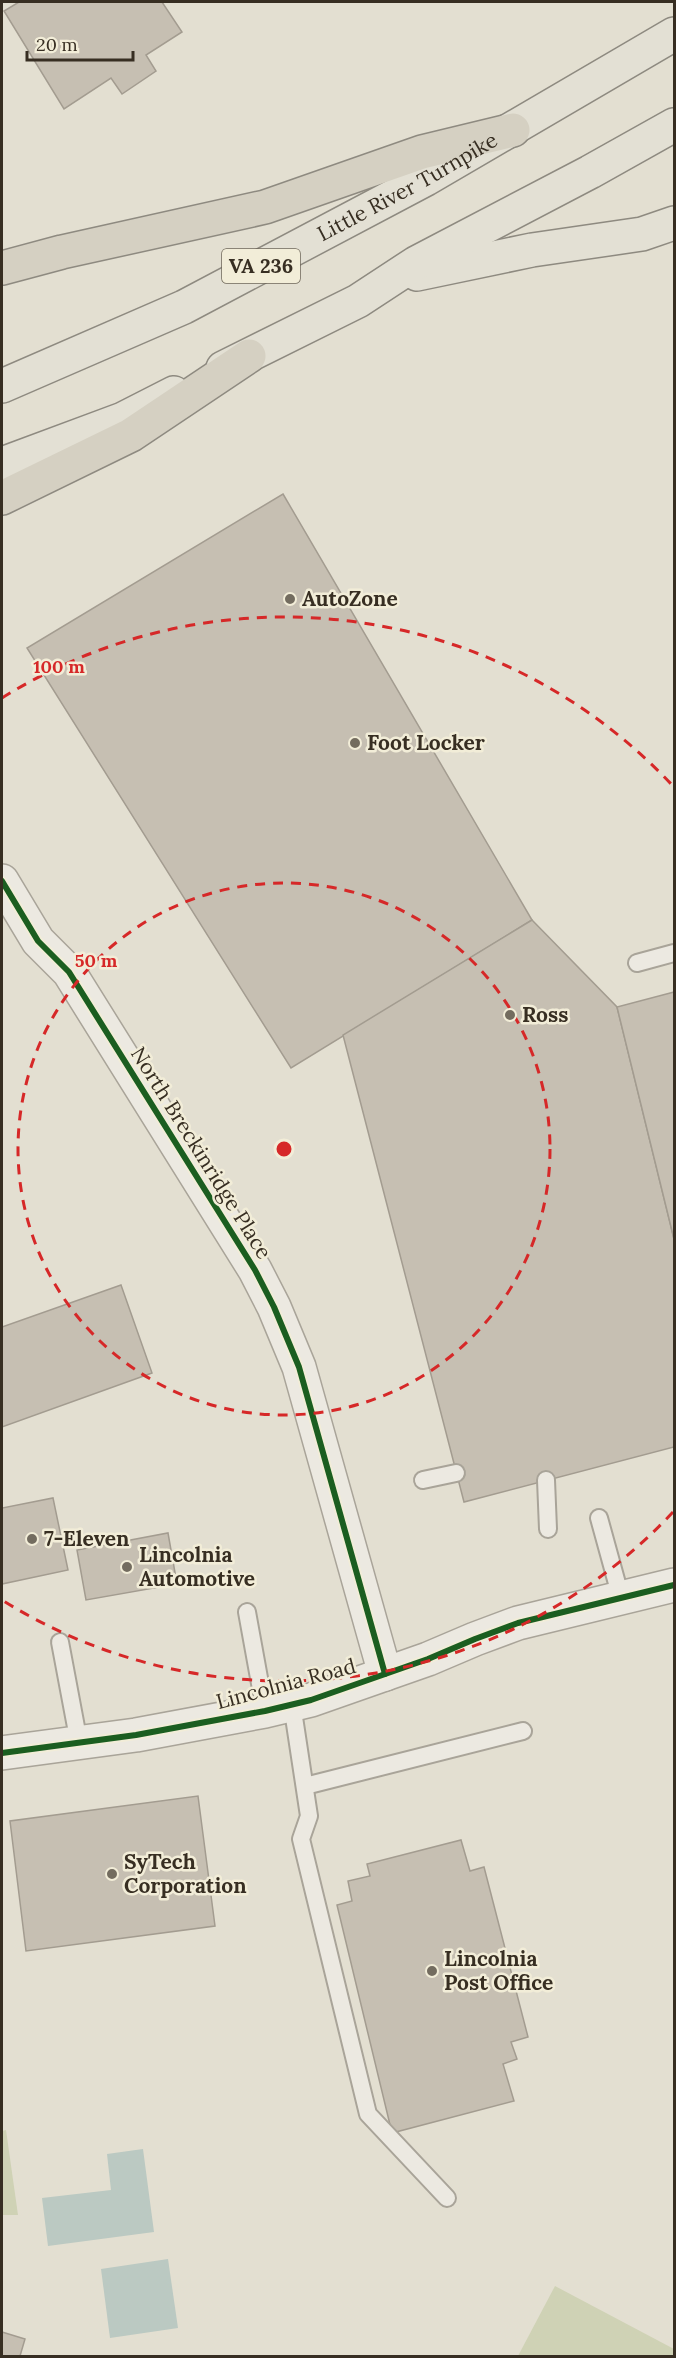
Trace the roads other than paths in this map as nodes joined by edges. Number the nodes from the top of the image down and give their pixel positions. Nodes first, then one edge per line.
1 (675, 34) edge
2 (675, 125) edge
3 (513, 130) junction
4 (675, 223) edge
5 (62, 252) junction
6 (2, 261) edge
7 (2, 268) edge
8 (389, 280) junction
9 (249, 356) junction
10 (2, 386) edge
11 (2, 464) edge
12 (2, 498) edge
13 (2, 881) edge
14 (675, 953) edge
15 (637, 963) dead end
16 (456, 1473) dead end
17 (423, 1480) dead end
18 (546, 1480) dead end
19 (599, 1518) dead end
20 (548, 1529) dead end
21 (675, 1585) edge
22 (621, 1598) junction
23 (247, 1612) dead end
24 (60, 1642) dead end
25 (385, 1674) junction
26 (278, 1707) junction
27 (523, 1731) dead end
28 (79, 1743) junction
29 (2, 1753) edge
30 (305, 1786) junction
31 (447, 2198) dead end

1 - 3 main road, Little River Turnpike / VA 236
2 - 8 main road
3 - 5 highway
3 - 10 main road, Little River Turnpike / VA 236
4 - 8 main road
5 - 6 highway
5 - 7 highway
8 - 9 main road
9 - 11 main road
9 - 12 highway
13 - 25 street, North Breckinridge Place
14 - 15 lane
16 - 17 lane
18 - 20 lane
19 - 22 lane
21 - 22 street, Lincolnia Road
22 - 25 street, Lincolnia Road
23 - 26 lane
24 - 28 lane
25 - 26 street, Lincolnia Road
26 - 28 street, Lincolnia Road
26 - 30 lane
27 - 30 lane
28 - 29 street, Lincolnia Road
30 - 31 lane

